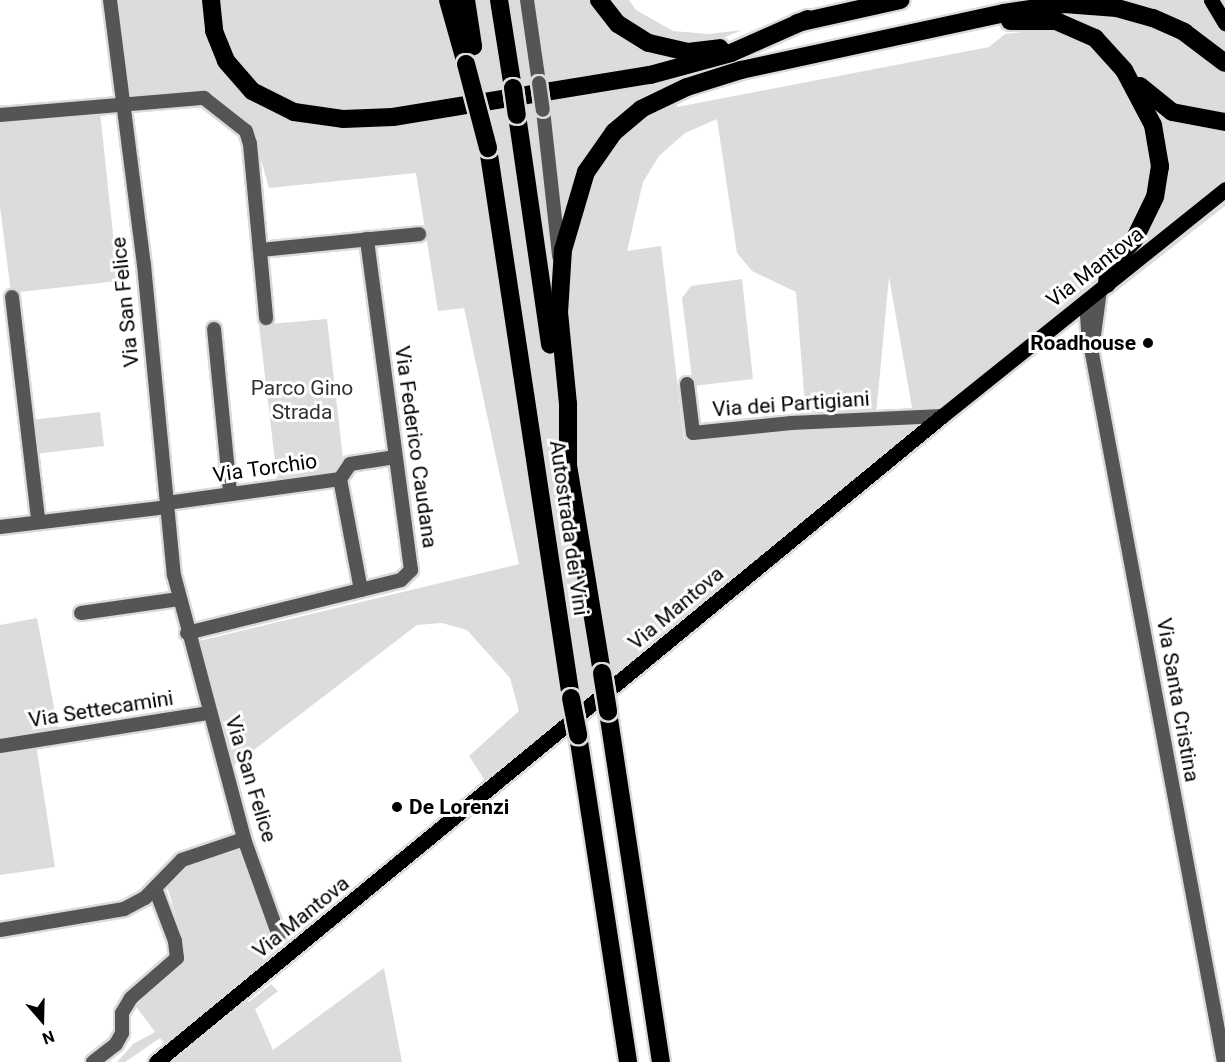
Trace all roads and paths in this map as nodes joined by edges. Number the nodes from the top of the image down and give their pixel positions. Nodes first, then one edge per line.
1 (110, 0) edge
2 (201, 0) edge
3 (211, 0) edge
4 (448, 0) edge
5 (466, 0) edge
6 (499, 0) edge
7 (527, 0) edge
8 (599, 0) edge
9 (900, 0) edge
10 (1211, 0) edge
11 (808, 19) junction
12 (1225, 22) edge
13 (942, 28) junction
14 (1225, 63) edge
15 (471, 64) junction
16 (741, 70) junction
17 (1124, 70) junction
18 (122, 103) junction
19 (0, 115) edge
20 (1225, 122) edge
21 (1225, 189) edge
22 (419, 234) dead end
23 (367, 239) junction
24 (260, 250) junction
25 (561, 282) junction
26 (1103, 287) junction
27 (12, 297) dead end
28 (1086, 301) junction
29 (266, 318) dead end
30 (1060, 321) junction
31 (214, 329) dead end
32 (1088, 332) junction
33 (1092, 346) junction
34 (687, 384) dead end
35 (942, 416) junction
36 (395, 457) junction
37 (568, 465) junction
38 (340, 479) junction
39 (230, 493) junction
40 (167, 505) junction
41 (38, 520) junction
42 (0, 527) edge
43 (361, 590) junction
44 (179, 599) junction
45 (81, 613) dead end
46 (187, 633) junction
47 (208, 713) junction
48 (0, 746) edge
49 (244, 838) junction
50 (155, 888) junction
51 (0, 930) edge
52 (279, 936) dead end
53 (93, 1062) edge
54 (156, 1062) edge
55 (628, 1062) edge
56 (661, 1062) edge
57 (1224, 1062) edge

1 - 18 street, Via San Felice
2 - 16 highway
3 - 11 highway
4 - 15 highway
5 - 15 highway, Autostrada dei Vini
6 - 37 highway, Autostrada dei Vini, bridge
7 - 25 street, bridge
8 - 11 highway
9 - 11 highway
10 - 12 main road
13 - 14 highway
13 - 16 highway
13 - 17 highway
15 - 55 highway, Autostrada dei Vini, bridge
16 - 25 highway
17 - 20 highway
17 - 26 highway
18 - 19 street
18 - 24 street
18 - 40 street, Via San Felice
21 - 26 main road, Via Mantova
22 - 23 street
23 - 24 street
23 - 36 street, Via Federico Caudana
24 - 29 street
25 - 37 highway
26 - 28 main road, Via Mantova
26 - 33 street, Via Santa Cristina
27 - 41 street
28 - 30 main road, Via Mantova
28 - 32 street, Via Santa Cristina
30 - 32 street
30 - 35 main road, Via Mantova
31 - 39 street
32 - 33 street, Via Santa Cristina
33 - 57 street, Via Santa Cristina
34 - 35 street, Via dei Partigiani
35 - 54 main road, Via Mantova
36 - 38 street, Via Torchio
36 - 43 street, Via Federico Caudana
37 - 56 highway, Autostrada dei Vini, bridge
38 - 39 street, Via Torchio
38 - 43 street
39 - 40 street, Via Torchio
40 - 41 street, Via Torchio
40 - 44 street, Via San Felice
41 - 42 street, Via Torchio
43 - 46 street, Via Federico Caudana
44 - 45 street
44 - 46 street, Via San Felice
46 - 47 street, Via San Felice
47 - 48 street, Via Settecamini
47 - 49 street, Via San Felice
49 - 50 street
49 - 52 street, Via San Felice
50 - 51 street
50 - 53 street

